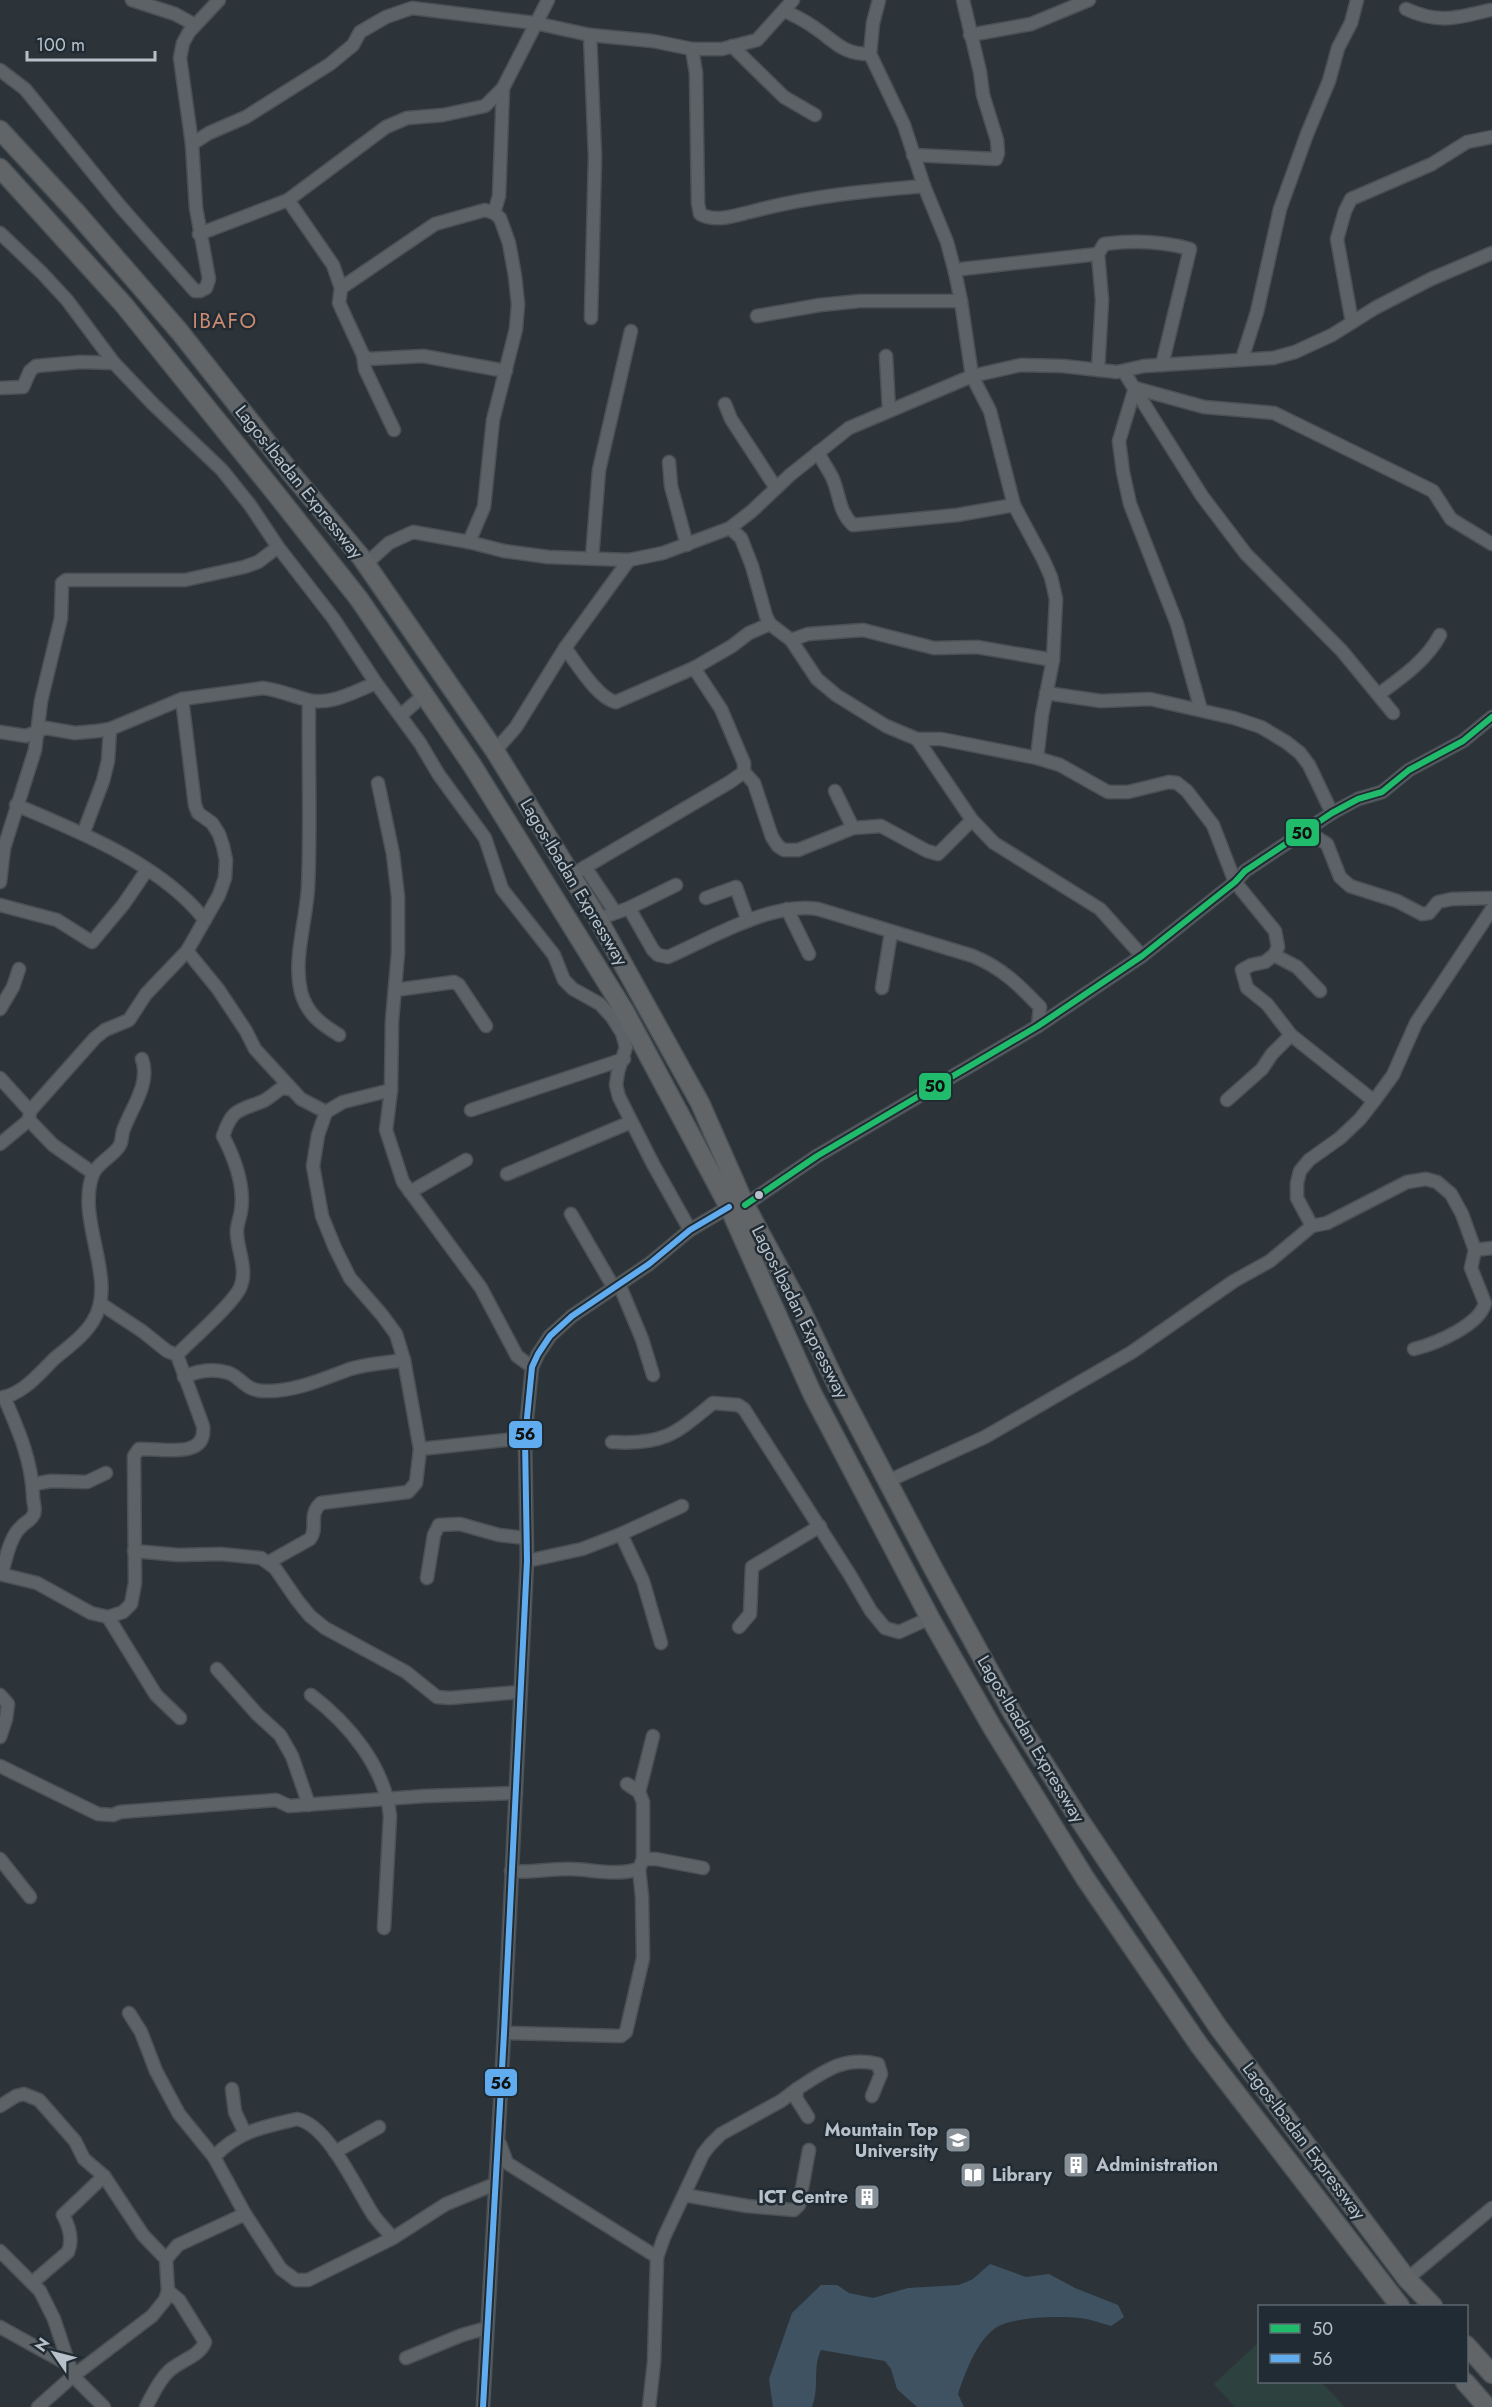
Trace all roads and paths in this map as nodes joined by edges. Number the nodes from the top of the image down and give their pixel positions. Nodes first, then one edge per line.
1 (132, 0) edge
2 (219, 0) edge
3 (549, 0) edge
4 (879, 0) edge
5 (963, 0) edge
6 (1089, 0) edge
7 (1357, 0) edge
8 (789, 5) edge
9 (1489, 8) edge
10 (1406, 9) dead end
11 (535, 23) junction
12 (195, 25) junction
13 (970, 35) junction
14 (590, 36) junction
15 (732, 46) junction
16 (692, 49) junction
17 (870, 54) junction
18 (0, 70) edge
19 (503, 88) junction
20 (815, 115) dead end
21 (0, 130) edge
22 (1492, 136) edge
23 (192, 144) junction
24 (913, 155) junction
25 (0, 168) edge
26 (924, 186) junction
27 (288, 200) junction
28 (494, 213) junction
29 (0, 233) edge
30 (200, 234) junction
31 (1492, 253) edge
32 (1098, 254) junction
33 (955, 272) junction
34 (341, 288) junction
35 (961, 301) junction
36 (757, 316) dead end
37 (591, 318) dead end
38 (1353, 322) junction
39 (631, 331) dead end
40 (363, 355) junction
41 (886, 356) dead end
42 (1242, 359) junction
43 (114, 363) junction
44 (1162, 365) junction
45 (1098, 370) junction
46 (506, 371) junction
47 (1124, 372) junction
48 (972, 376) junction
49 (0, 388) edge
50 (1135, 388) junction
51 (725, 404) dead end
52 (889, 410) junction
53 (394, 430) dead end
54 (818, 452) junction
55 (669, 462) dead end
56 (776, 488) junction
57 (1014, 505) junction
58 (730, 528) junction
59 (469, 542) junction
60 (1492, 543) edge
61 (687, 545) junction
62 (278, 547) junction
63 (592, 558) junction
64 (629, 560) junction
65 (366, 564) junction
66 (770, 624) junction
67 (1440, 636) dead end
68 (791, 640) junction
69 (565, 648) junction
70 (1053, 660) junction
71 (694, 668) junction
72 (376, 683) junction
73 (1046, 693) junction
74 (1379, 694) junction
75 (424, 695) junction
76 (182, 699) junction
77 (309, 701) junction
78 (1201, 710) junction
79 (1393, 713) dead end
80 (401, 716) junction
81 (1492, 717) edge
82 (110, 729) junction
83 (0, 732) edge
84 (36, 732) junction
85 (917, 739) junction
86 (495, 751) junction
87 (1037, 758) junction
88 (744, 772) junction
89 (378, 783) dead end
90 (835, 791) dead end
91 (16, 805) junction
92 (1332, 813) junction
93 (972, 820) junction
94 (853, 828) junction
95 (1307, 831) junction
96 (83, 834) junction
97 (147, 870) junction
98 (578, 872) junction
99 (0, 882) edge
100 (1235, 882) junction
101 (676, 885) dead end
102 (706, 898) dead end
103 (1492, 898) edge
104 (0, 905) edge
105 (629, 908) junction
106 (787, 909) junction
107 (1492, 909) edge
108 (615, 912) junction
109 (598, 919) junction
110 (204, 920) junction
111 (748, 921) junction
112 (891, 933) junction
113 (187, 951) junction
114 (809, 954) dead end
115 (1274, 955) junction
116 (1142, 956) junction
117 (19, 969) dead end
118 (882, 988) dead end
119 (395, 990) junction
120 (1320, 991) dead end
121 (0, 1009) edge
122 (486, 1026) dead end
123 (1038, 1026) junction
124 (339, 1035) dead end
125 (1291, 1035) junction
126 (142, 1059) dead end
127 (624, 1059) junction
128 (0, 1078) edge
129 (290, 1089) junction
130 (391, 1090) junction
131 (1227, 1100) dead end
132 (1374, 1101) junction
133 (471, 1110) dead end
134 (326, 1112) junction
135 (29, 1116) junction
136 (631, 1122) junction
137 (0, 1144) edge
138 (466, 1160) dead end
139 (93, 1173) junction
140 (507, 1174) dead end
141 (410, 1192) junction
142 (737, 1206) junction
143 (571, 1214) dead end
144 (1312, 1226) junction
145 (690, 1230) junction
146 (1492, 1248) edge
147 (1475, 1250) junction
148 (616, 1286) junction
149 (101, 1304) junction
150 (1488, 1311) edge
151 (1414, 1349) dead end
152 (177, 1355) junction
153 (404, 1360) junction
154 (532, 1367) junction
155 (653, 1376) dead end
156 (184, 1377) junction
157 (2, 1398) edge
158 (525, 1438) junction
159 (612, 1442) dead end
160 (420, 1449) junction
161 (106, 1473) dead end
162 (888, 1481) junction
163 (34, 1484) junction
164 (682, 1506) dead end
165 (820, 1526) junction
166 (621, 1534) junction
167 (526, 1538) junction
168 (134, 1551) junction
169 (526, 1561) junction
170 (273, 1563) junction
171 (1, 1574) edge
172 (427, 1578) dead end
173 (108, 1617) junction
174 (930, 1618) junction
175 (739, 1627) dead end
176 (661, 1642) dead end
177 (217, 1669) dead end
178 (519, 1692) junction
179 (0, 1695) edge
180 (311, 1695) dead end
181 (180, 1718) dead end
182 (653, 1736) dead end
183 (0, 1737) edge
184 (0, 1766) edge
185 (627, 1784) dead end
186 (639, 1792) junction
187 (516, 1793) junction
188 (388, 1799) junction
189 (309, 1805) junction
190 (0, 1859) edge
191 (641, 1864) junction
192 (704, 1868) dead end
193 (511, 1870) junction
194 (30, 1897) dead end
195 (384, 1928) dead end
196 (129, 2013) dead end
197 (504, 2033) junction
198 (232, 2089) dead end
199 (797, 2089) junction
200 (872, 2096) dead end
201 (0, 2106) edge
202 (808, 2117) dead end
203 (379, 2127) dead end
204 (245, 2133) junction
205 (498, 2138) junction
206 (809, 2150) dead end
207 (335, 2152) junction
208 (214, 2157) junction
209 (104, 2176) junction
210 (495, 2184) junction
211 (684, 2195) junction
212 (1492, 2208) edge
213 (245, 2214) junction
214 (393, 2238) junction
215 (0, 2251) edge
216 (169, 2256) junction
217 (657, 2257) junction
218 (1407, 2279) junction
219 (33, 2282) junction
220 (168, 2291) junction
221 (1398, 2305) edge
222 (1431, 2305) edge
223 (0, 2327) edge
224 (487, 2328) junction
225 (1468, 2346) edge
226 (406, 2358) dead end
227 (70, 2370) junction
228 (1492, 2374) edge
229 (1466, 2383) edge
230 (38, 2407) edge
231 (104, 2407) edge
232 (146, 2407) edge
233 (483, 2407) edge
234 (649, 2407) edge
235 (1488, 2407) edge

1 - 12 street
2 - 12 street
3 - 11 street
4 - 17 street
5 - 13 street
6 - 13 street
7 - 42 street
8 - 15 street
8 - 17 street
9 - 10 street
11 - 14 street
11 - 19 street
11 - 23 street
12 - 23 street
13 - 24 street
14 - 16 street
14 - 37 street
15 - 16 street
15 - 20 street
16 - 26 street
17 - 24 street
18 - 30 street
19 - 27 street
19 - 28 street
21 - 65 highway, Lagos-Ibadan Expressway
22 - 38 street
23 - 30 street
24 - 26 street
25 - 75 highway, Lagos-Ibadan Expressway
26 - 33 street
27 - 30 street
27 - 34 street
28 - 34 street
28 - 46 street
29 - 43 street
31 - 38 street
32 - 33 street
32 - 44 street
32 - 45 street
33 - 35 street
34 - 40 street
35 - 36 street
35 - 48 street
38 - 42 street
39 - 63 street
40 - 46 street
40 - 53 street
41 - 52 street
42 - 44 street
43 - 49 street
43 - 62 street
44 - 47 street
45 - 47 street
45 - 48 street
46 - 59 street
47 - 50 street
48 - 52 street
48 - 57 street
50 - 60 street
50 - 74 street
50 - 78 street
51 - 56 street
52 - 54 street
54 - 56 street
54 - 57 street
55 - 61 street
56 - 58 street
57 - 70 street
58 - 61 street
58 - 66 street
59 - 63 street
59 - 65 street
61 - 64 street
62 - 72 street
62 - 84 street
63 - 64 street
64 - 69 street
65 - 86 highway, Lagos-Ibadan Expressway
66 - 68 street
66 - 71 street
67 - 74 street
68 - 70 street
68 - 85 street
69 - 71 street
69 - 86 street
70 - 73 street
71 - 88 street
72 - 77 street
72 - 80 street
73 - 78 street
73 - 87 street
74 - 79 street
75 - 80 street
75 - 142 highway, Lagos-Ibadan Expressway
76 - 77 street
76 - 82 street
76 - 110 street
77 - 124 street
78 - 92 street
80 - 127 street
81 - 92 street
82 - 84 street
82 - 96 street
83 - 84 street
84 - 91 street
85 - 87 street
85 - 93 street
86 - 98 highway, Lagos-Ibadan Expressway
87 - 100 street
88 - 94 street
88 - 98 street
89 - 119 street
90 - 94 street
91 - 96 street
91 - 99 street
92 - 95 street
93 - 94 street
93 - 116 street
95 - 100 street
95 - 103 street
96 - 97 street
97 - 104 street
97 - 110 street
98 - 108 street
98 - 109 highway, Lagos-Ibadan Expressway
100 - 115 street
100 - 116 street
101 - 105 street
102 - 111 street
105 - 108 street
105 - 111 street
106 - 111 street
106 - 112 street
106 - 114 street
107 - 132 street
108 - 109 street
109 - 142 highway, Lagos-Ibadan Expressway
110 - 113 street
112 - 118 street
112 - 123 street
113 - 129 street
113 - 135 street
115 - 120 street
115 - 125 street
116 - 123 street
117 - 121 street
119 - 122 street
119 - 130 street
123 - 142 street
125 - 131 street
125 - 132 street
126 - 139 street
127 - 133 street
127 - 136 street
128 - 135 street
129 - 134 street
129 - 152 street
130 - 134 street
130 - 141 street
132 - 144 street
134 - 153 street
135 - 137 street
135 - 139 street
136 - 140 street
136 - 145 street
138 - 141 street
139 - 149 street
141 - 154 street
142 - 145 street
142 - 162 highway, Lagos-Ibadan Expressway
142 - 174 highway, Lagos-Ibadan Expressway
143 - 148 street
144 - 147 street
144 - 162 street
145 - 148 street
146 - 147 street
147 - 150 street
148 - 154 street
148 - 155 street
149 - 152 street
149 - 157 street
150 - 151 street
152 - 156 street
153 - 156 street
153 - 160 street
154 - 158 street
156 - 168 street
157 - 163 street
158 - 160 street
158 - 167 street
159 - 165 street
160 - 170 street
161 - 163 street
162 - 218 highway, Lagos-Ibadan Expressway
163 - 171 street
164 - 166 street
165 - 174 street
165 - 175 street
166 - 169 street
166 - 176 street
167 - 169 street
167 - 172 street
168 - 170 street
168 - 173 street
169 - 178 street
170 - 178 street
171 - 173 street
173 - 181 street
174 - 221 highway, Lagos-Ibadan Expressway
177 - 189 street
178 - 187 street
179 - 183 street
180 - 188 street
182 - 186 street
184 - 189 street
185 - 186 street
186 - 191 street
187 - 188 street
187 - 193 street
188 - 189 street
188 - 195 street
190 - 194 street
191 - 192 street
191 - 193 street
191 - 197 street
193 - 197 street
196 - 208 street
197 - 205 street
198 - 204 street
199 - 200 street
199 - 202 street
199 - 211 street
201 - 209 street
203 - 207 street
204 - 207 street
204 - 208 street
205 - 210 street
205 - 217 street
206 - 211 street
207 - 214 street
208 - 213 street
209 - 216 street
209 - 219 street
210 - 214 street
210 - 224 street
211 - 217 street
212 - 218 street
213 - 214 street
213 - 216 street
215 - 219 street
216 - 220 street
217 - 234 street
218 - 222 highway, Lagos-Ibadan Expressway
219 - 227 street
220 - 227 street
220 - 232 street
223 - 227 street
224 - 226 street
224 - 233 street
225 - 228 highway
227 - 230 street
227 - 231 street
229 - 235 highway

